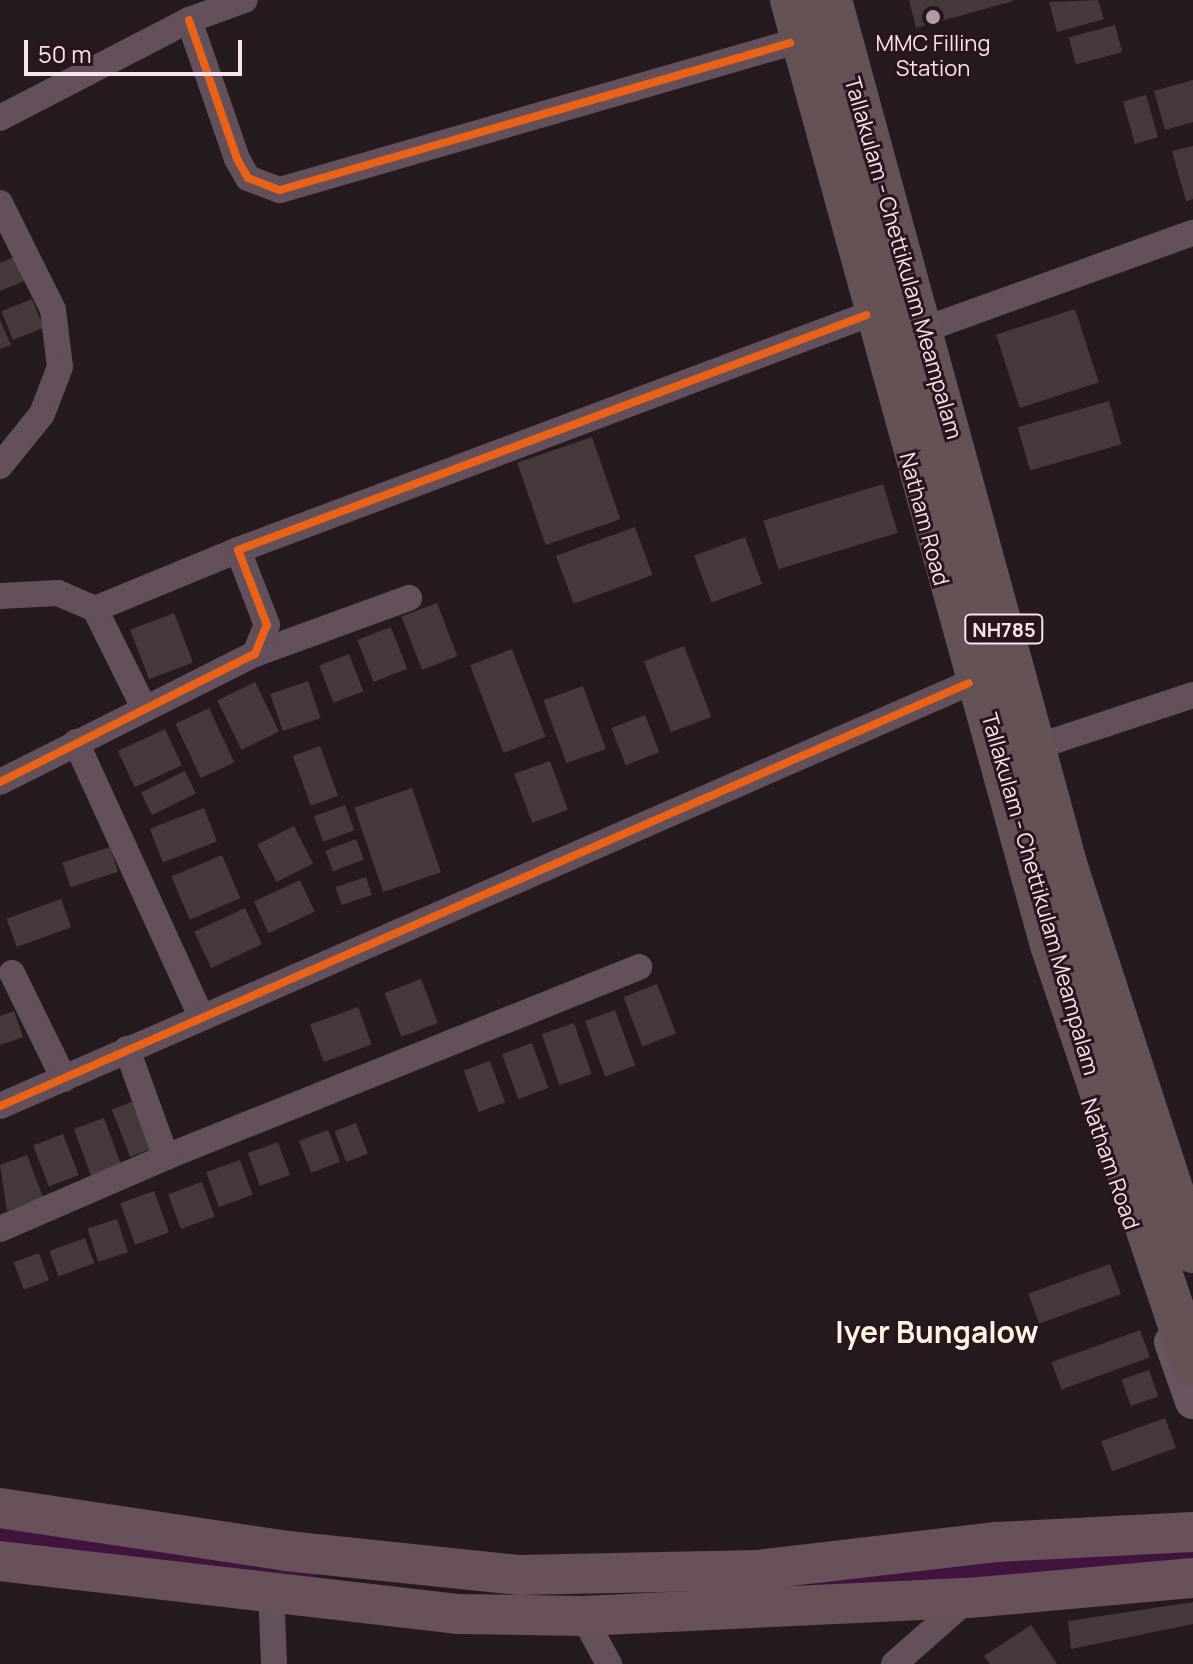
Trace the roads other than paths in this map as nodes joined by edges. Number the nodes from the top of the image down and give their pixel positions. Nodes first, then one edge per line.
1 (245, 0) edge
2 (778, 0) edge
3 (791, 0) edge
4 (831, 0) edge
5 (844, 0) edge
6 (189, 20) junction
7 (790, 43) junction
8 (0, 118) edge
9 (0, 203) edge
10 (1193, 233) edge
11 (867, 315) junction
12 (934, 326) junction
13 (0, 466) edge
14 (238, 550) junction
15 (2, 588) edge
16 (409, 598) dead end
17 (95, 609) junction
18 (255, 654) junction
19 (969, 683) junction
20 (1193, 695) edge
21 (144, 708) junction
22 (76, 742) junction
23 (1048, 743) junction
24 (0, 782) edge
25 (639, 967) dead end
26 (4, 972) edge
27 (201, 1016) junction
28 (127, 1049) junction
29 (64, 1079) junction
30 (0, 1106) edge
31 (166, 1157) junction
32 (1193, 1213) edge
33 (0, 1229) edge
34 (1193, 1252) edge
35 (1193, 1366) edge
36 (1193, 1401) edge
37 (0, 1508) edge
38 (1193, 1532) edge
39 (0, 1561) edge
40 (1193, 1578) edge
41 (271, 1589) junction
42 (969, 1598) junction
43 (583, 1616) junction
44 (274, 1664) edge
45 (609, 1664) edge
46 (894, 1664) edge

1 - 6 street
2 - 7 main road, Natham Road
3 - 35 highway, Tallakulam - Chettikulam Meampalam / NH785
4 - 34 highway, Tallakulam - Chettikulam Meampalam / NH785
5 - 12 main road
6 - 7 street
6 - 8 street
7 - 11 main road, Natham Road
9 - 13 street
10 - 12 street
11 - 14 street
11 - 19 main road, Natham Road
12 - 23 main road
14 - 17 street
14 - 18 street
15 - 17 street
16 - 18 street
17 - 21 street
18 - 21 street
19 - 27 street
19 - 36 main road, Natham Road
20 - 23 street
21 - 22 street
22 - 24 street
22 - 27 street
23 - 32 main road
25 - 31 street
26 - 29 street
27 - 28 street
28 - 29 street
28 - 31 street
29 - 30 street
31 - 33 street
37 - 38 main road
39 - 41 main road
40 - 42 main road
41 - 43 main road
41 - 44 street
42 - 43 main road
42 - 46 street
43 - 45 street

